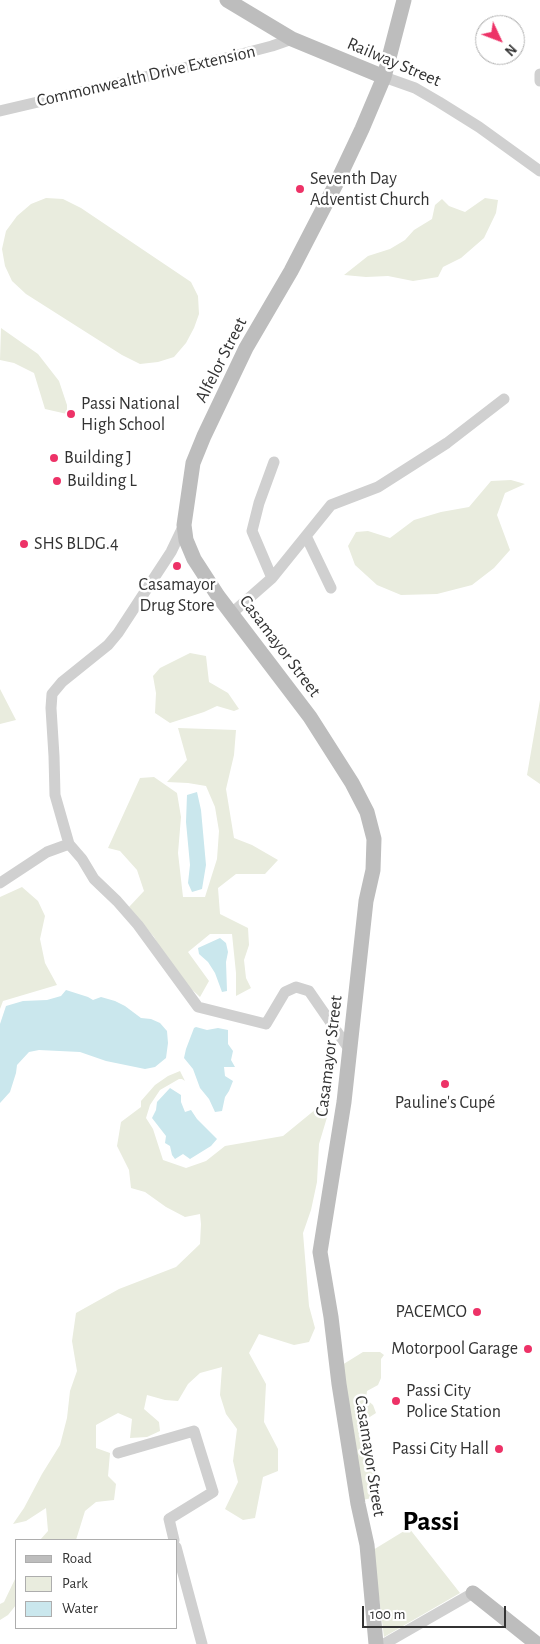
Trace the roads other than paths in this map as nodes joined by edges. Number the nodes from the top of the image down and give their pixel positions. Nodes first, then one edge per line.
1 (227, 0) edge
2 (404, 0) edge
3 (292, 39) junction
4 (540, 74) edge
5 (384, 77) junction
6 (540, 81) edge
7 (0, 111) edge
8 (540, 171) edge
9 (504, 399) dead end
10 (274, 462) dead end
11 (184, 525) junction
12 (306, 536) junction
13 (272, 578) junction
14 (331, 588) dead end
15 (232, 613) junction
16 (69, 844) junction
17 (0, 883) edge
18 (349, 1048) junction
19 (118, 1452) dead end
20 (174, 1539) edge
21 (178, 1554) edge
22 (473, 1593) joint
23 (202, 1644) edge
24 (376, 1644) edge
25 (384, 1644) edge
26 (538, 1644) edge

1 - 3 street, Railway Street
2 - 5 street, Alfelor Street
3 - 5 street, Railway Street
3 - 7 street, Commonwealth Drive Extension
4 - 6 street
5 - 8 street, Railway Street
5 - 11 street, Alfelor Street
9 - 12 street
10 - 13 street
11 - 15 street, Casamayor Street
11 - 16 street, Alfelor Street
12 - 13 street
12 - 14 street
13 - 15 street
15 - 18 street, Casamayor Street
16 - 17 street
16 - 18 street
18 - 24 street, Casamayor Street
19 - 20 street
21 - 23 street
22 - 25 street
22 - 26 street

